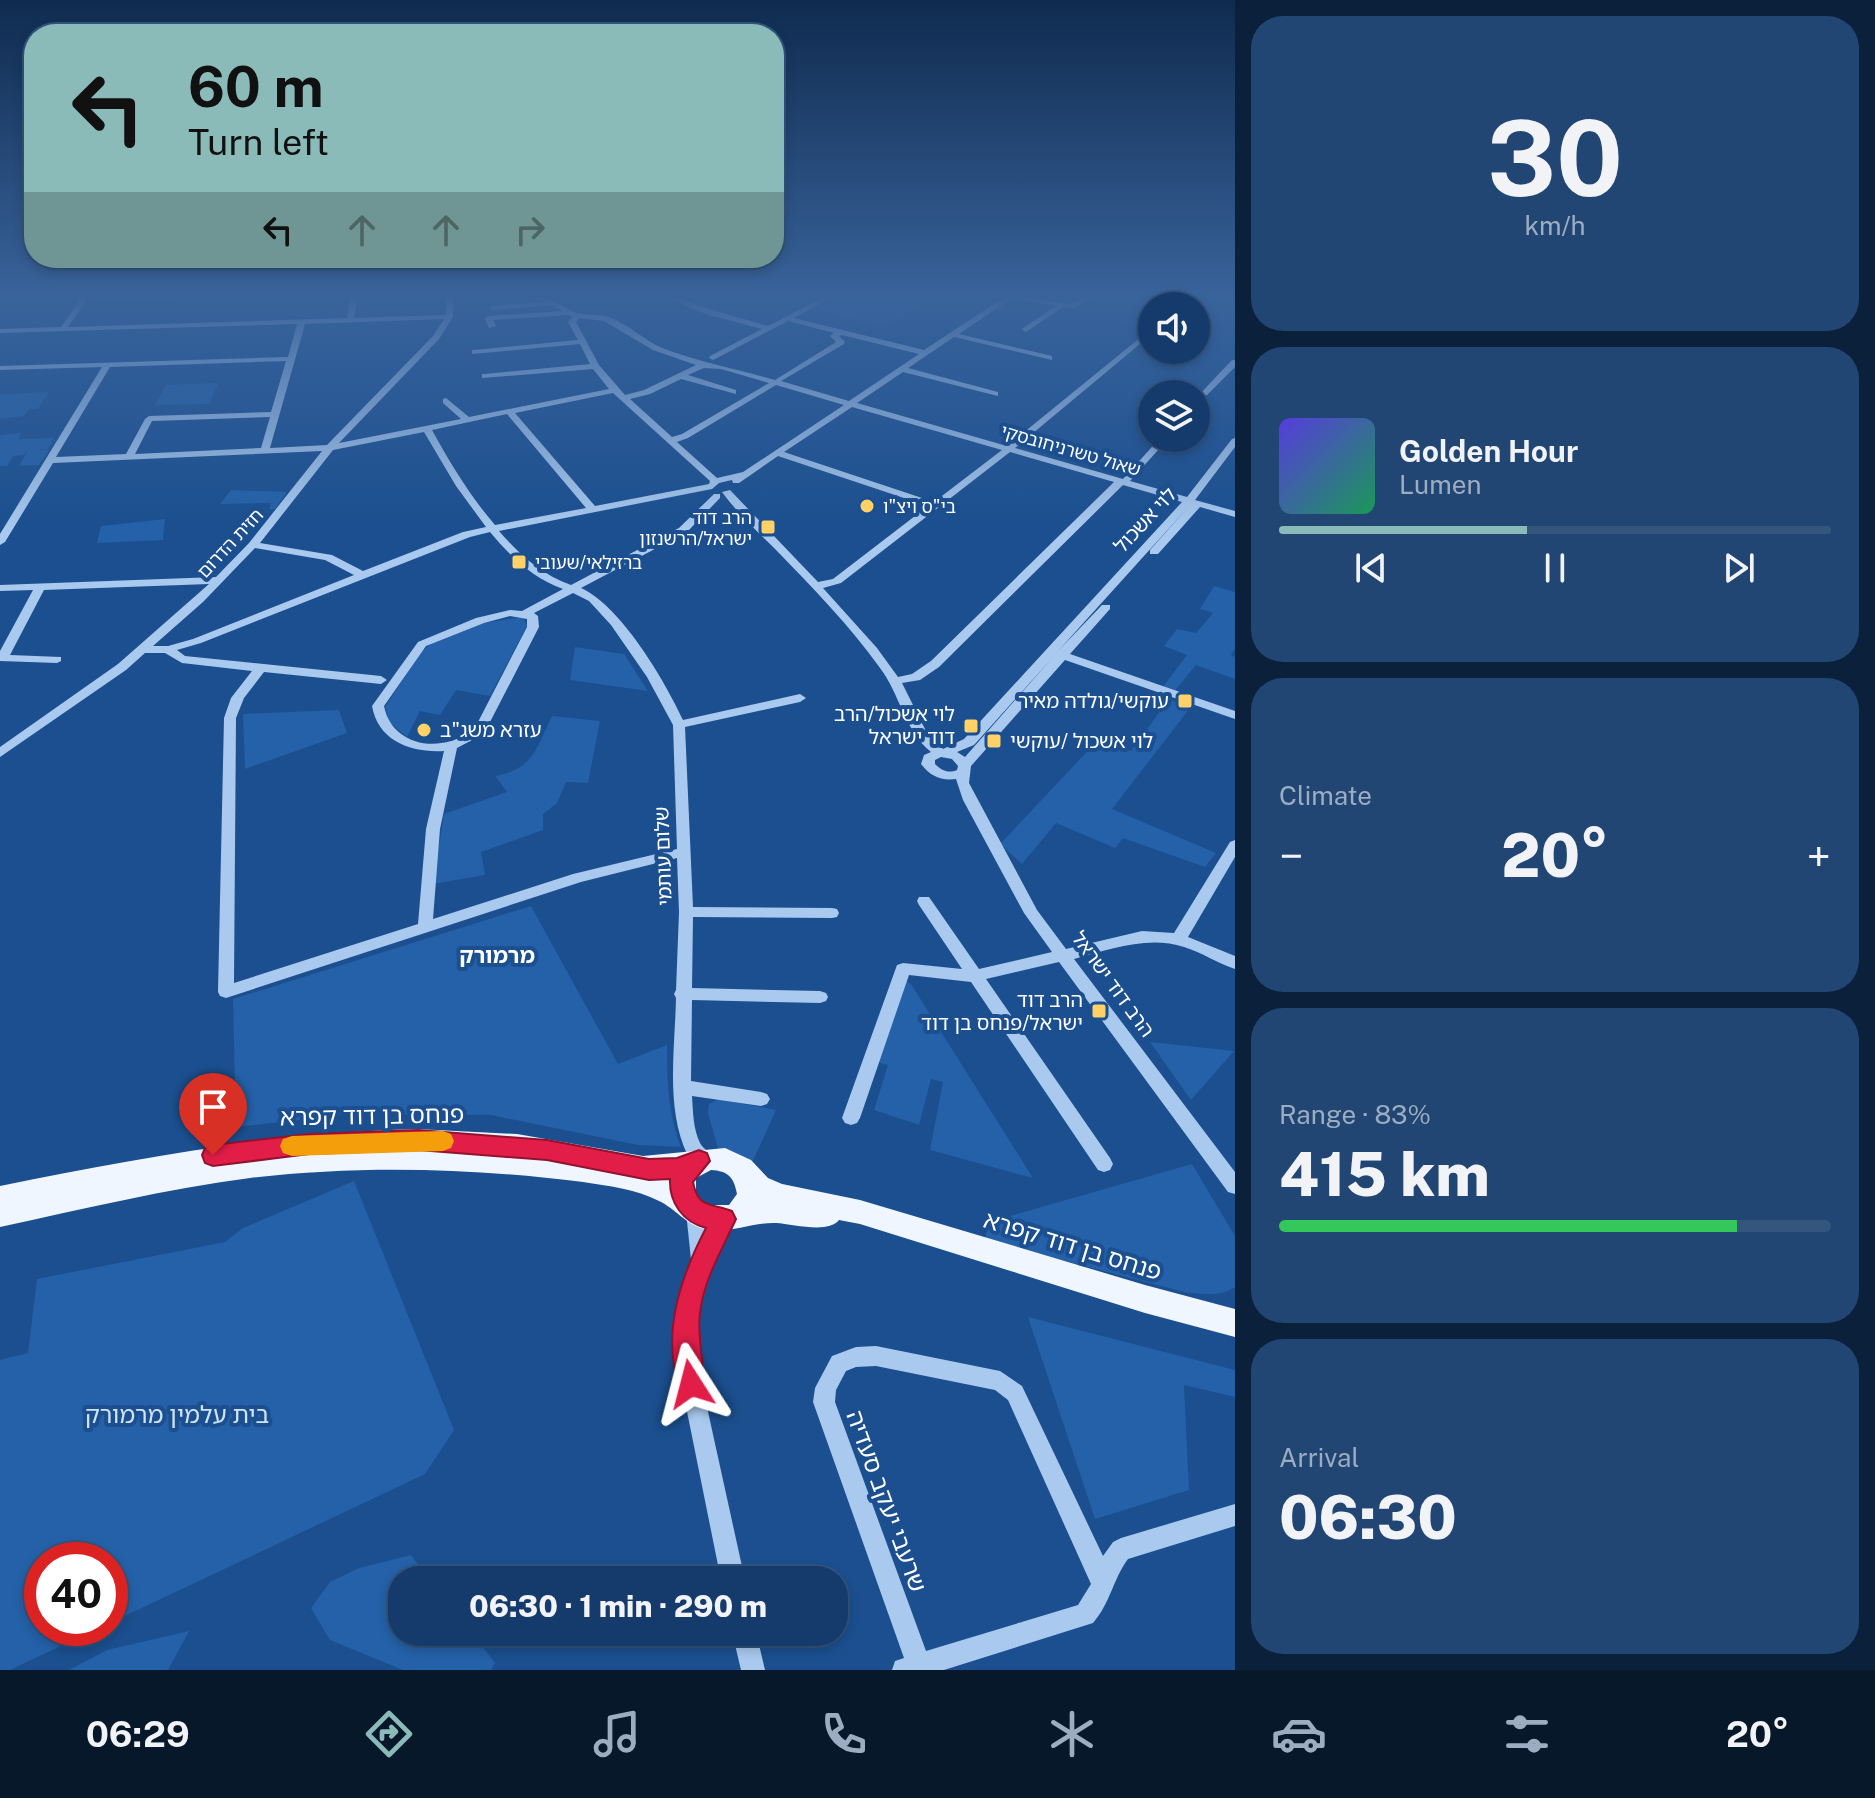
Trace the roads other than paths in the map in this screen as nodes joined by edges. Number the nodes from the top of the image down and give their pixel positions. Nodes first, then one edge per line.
1 (102, 374) edge
2 (286, 374) edge
3 (401, 374) edge
4 (508, 374) edge
5 (602, 374) edge
6 (755, 374) edge
7 (788, 374) edge
8 (894, 374) edge
9 (920, 374) edge
10 (1099, 374) edge
11 (684, 375) joint
12 (485, 376) dead end
13 (778, 380) junction
14 (615, 390) junction
15 (733, 392) dead end
16 (995, 394) dead end
17 (624, 398) junction
18 (446, 401) dead end
19 (853, 401) junction
20 (509, 411) junction
21 (275, 414) junction
22 (467, 420) junction
23 (427, 429) junction
24 (670, 441) junction
25 (1235, 441) edge
26 (1012, 447) junction
27 (330, 448) junction
28 (264, 452) junction
29 (1151, 452) edge
30 (777, 453) junction
31 (129, 457) junction
32 (50, 460) junction
33 (1124, 480) junction
34 (720, 487) junction
35 (1192, 500) junction
36 (934, 505) junction
37 (591, 507) junction
38 (1214, 508) junction
39 (1235, 508) edge
40 (1235, 514) edge
41 (1188, 515) junction
42 (492, 527) junction
43 (0, 542) edge
44 (253, 545) junction
45 (360, 574) junction
46 (218, 580) junction
47 (41, 586) junction
48 (816, 586) junction
49 (0, 588) edge
50 (569, 589) junction
51 (526, 613) junction
52 (168, 649) junction
53 (142, 650) junction
54 (1057, 654) junction
55 (57, 659) dead end
56 (259, 670) junction
57 (381, 680) dead end
58 (896, 681) junction
59 (800, 698) dead end
60 (1235, 715) edge
61 (679, 725) junction
62 (451, 746) junction
63 (0, 753) edge
64 (943, 753) junction
65 (964, 768) junction
66 (941, 775) junction
67 (970, 800) junction
68 (1235, 845) edge
69 (682, 852) junction
70 (924, 901) dead end
71 (686, 912) junction
72 (832, 913) dead end
73 (425, 927) junction
74 (1180, 937) junction
75 (1061, 954) junction
76 (1235, 963) edge
77 (973, 976) junction
78 (682, 994) junction
79 (820, 997) dead end
80 (682, 1087) junction
81 (761, 1099) dead end
82 (851, 1118) dead end
83 (702, 1160) junction
84 (1104, 1164) dead end
85 (742, 1168) junction
86 (1235, 1186) edge
87 (0, 1198) edge
88 (690, 1206) junction
89 (0, 1215) edge
90 (729, 1218) junction
91 (894, 1223) junction
92 (700, 1266) junction
93 (1227, 1318) edge
94 (1235, 1515) edge
95 (730, 1566) edge
96 (1103, 1583) junction
97 (747, 1646) edge
98 (911, 1668) edge
99 (753, 1670) edge

1 - 32 street
2 - 21 street
3 - 27 street, חזית הדרום
4 - 12 street
5 - 14 street
6 - 13 street, שאול טשרניחובסקי
7 - 13 street
8 - 19 street
9 - 16 street
10 - 26 street
11 - 15 street
11 - 17 street
13 - 19 street, שאול טשרניחובסקי
13 - 24 street
14 - 17 street
14 - 20 street
17 - 24 street
18 - 22 street
19 - 26 street, שאול טשרניחובסקי
19 - 30 street
20 - 22 street
20 - 37 street
21 - 28 street
21 - 31 street
22 - 23 street
23 - 27 street
23 - 42 street, שלום עותמי
24 - 34 street
25 - 35 street
26 - 33 street, שאול טשרניחובסקי
26 - 36 street
27 - 28 street
27 - 44 street, חזית הדרום
28 - 31 street
29 - 33 street
30 - 34 street
30 - 36 street
31 - 32 street
32 - 43 street
33 - 35 street, שאול טשרניחובסקי
33 - 58 street
34 - 37 street
34 - 48 street
34 - 50 street
35 - 38 street, שאול טשרניחובסקי
35 - 39 street, שאול טשרניחובסקי
35 - 41 street, לוי אשכול
35 - 54 street, לוי אשכול
36 - 48 street
37 - 42 street
38 - 40 street, שאול טשרניחובסקי
38 - 41 street
41 - 54 street, לוי אשכול
42 - 45 street
42 - 50 street, שלום עותמי
44 - 45 street
44 - 46 street, חזית הדרום
45 - 52 street
46 - 47 street
46 - 53 street, חזית הדרום
47 - 49 street
47 - 55 street
48 - 58 street
50 - 51 street
50 - 61 street, שלום עותמי
51 - 62 street
51 - 62 street
52 - 53 street
52 - 56 street
53 - 63 street, חזית הדרום
54 - 60 street
54 - 64 street, לוי אשכול
54 - 65 street, לוי אשכול
56 - 57 street
56 - 73 street
58 - 64 street
59 - 61 street
61 - 69 street, שלום עותמי
62 - 73 street
64 - 65 street
64 - 66 street
65 - 66 street
65 - 67 street, הרב דוד ישראל
66 - 67 street, הרב דוד ישראל
67 - 75 street, הרב דוד ישראל
68 - 74 street
69 - 71 street, שלום עותמי
69 - 73 street
70 - 77 street
71 - 72 street
71 - 78 street, שלום עותמי
74 - 75 street
74 - 76 street
75 - 77 street
75 - 86 street, הרב דוד ישראל
77 - 82 street
77 - 84 street
78 - 79 street
78 - 80 street, שלום עותמי
80 - 81 street
80 - 83 street, שלום עותמי
83 - 85 main road
83 - 87 main road, פנחס בן דוד קפרא
83 - 88 main road
85 - 90 main road
85 - 91 main road, פנחס בן דוד קפרא
88 - 89 main road, פנחס בן דוד קפרא
88 - 90 main road
88 - 92 street
90 - 91 main road, פנחס בן דוד קפרא
90 - 92 street
91 - 93 main road, פנחס בן דוד קפרא
92 - 95 street
94 - 96 street
96 - 98 street
96 - 98 street, שרעבי יעקב סעדיה
97 - 99 street

